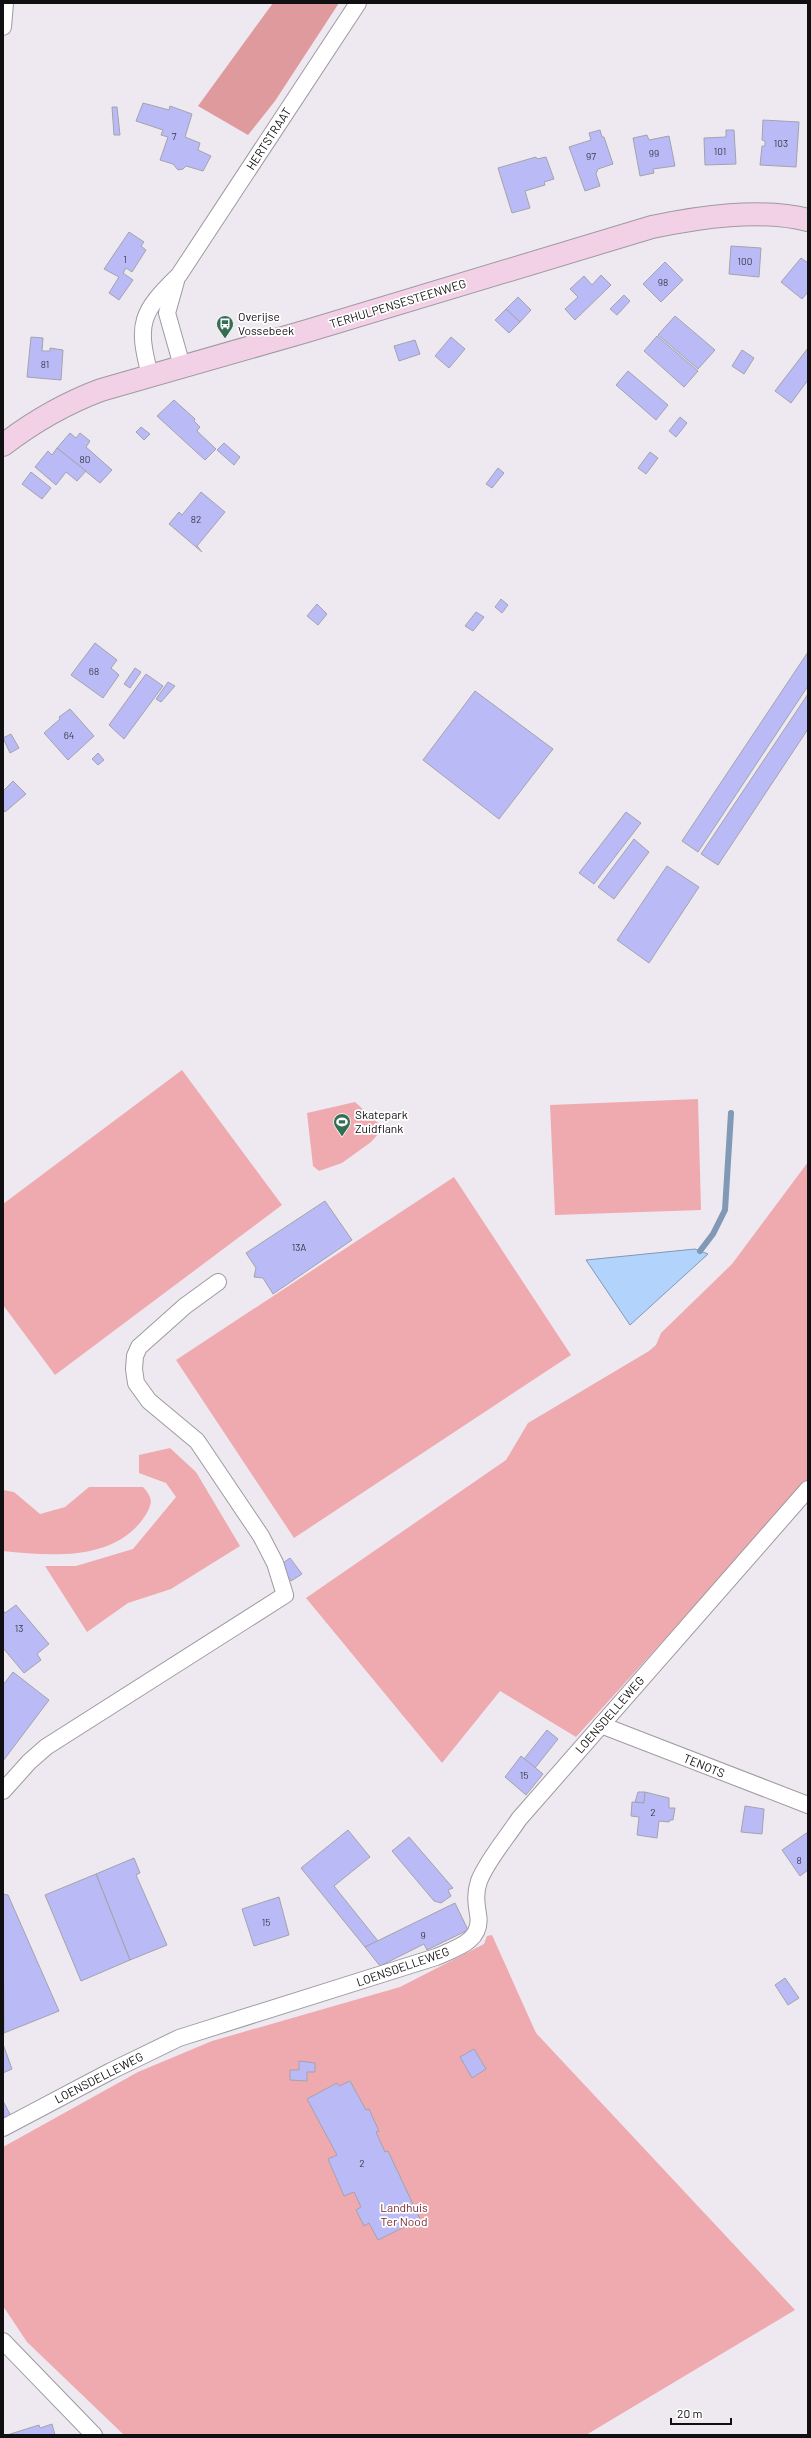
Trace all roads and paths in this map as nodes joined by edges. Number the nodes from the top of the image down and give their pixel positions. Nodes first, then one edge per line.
1 (5, 3) edge
2 (358, 3) edge
3 (3, 27) edge
4 (808, 220) edge
5 (179, 275) junction
6 (182, 366) junction
7 (150, 375) junction
8 (3, 445) edge
9 (218, 1282) dead end
10 (808, 1489) edge
11 (601, 1725) junction
12 (6, 1788) edge
13 (808, 1805) edge
14 (3, 2128) edge
15 (3, 2341) edge
16 (94, 2435) edge

1 - 3 street
2 - 5 street, HERTSTRAAT
4 - 6 main road, TERHULPENSESTEENWEG
5 - 6 street, HERTSTRAAT
5 - 7 street, HERTSTRAAT
6 - 7 main road, TERHULPENSESTEENWEG
7 - 8 main road, TERHULPENSESTEENWEG
9 - 12 street
10 - 11 street, LOENSDELLEWEG
11 - 13 street, TENOTS
11 - 14 street, LOENSDELLEWEG
15 - 16 street

